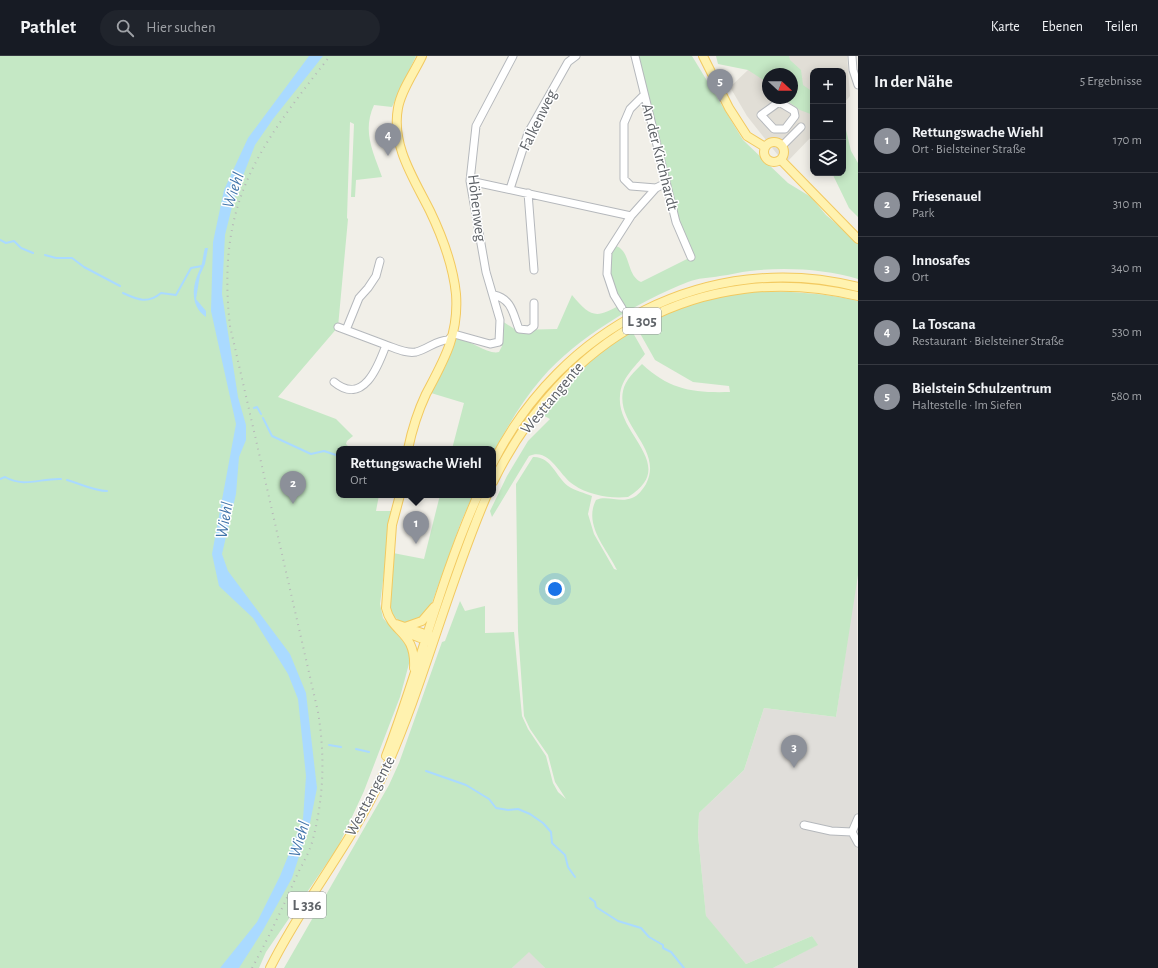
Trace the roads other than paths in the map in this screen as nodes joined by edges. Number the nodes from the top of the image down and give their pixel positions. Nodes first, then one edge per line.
1 (422, 56) edge
2 (513, 56) edge
3 (576, 56) edge
4 (635, 56) edge
5 (703, 56) edge
6 (852, 56) edge
7 (858, 85) edge
8 (644, 95) junction
9 (801, 127) dead end
10 (785, 129) joint
11 (782, 146) junction
12 (765, 147) junction
13 (781, 160) junction
14 (470, 181) junction
15 (666, 183) junction
16 (656, 188) junction
17 (510, 189) junction
18 (528, 192) junction
19 (631, 216) junction
20 (858, 239) edge
21 (691, 257) dead end
22 (380, 261) dead end
23 (534, 270) dead end
24 (858, 287) edge
25 (494, 295) junction
26 (858, 296) edge
27 (534, 303) dead end
28 (622, 308) dead end
29 (338, 327) dead end
30 (346, 330) junction
31 (454, 334) junction
32 (386, 345) junction
33 (334, 382) dead end
34 (409, 446) edge
35 (496, 458) edge
36 (496, 477) edge
37 (399, 498) edge
38 (477, 498) edge
39 (486, 498) edge
40 (439, 600) junction
41 (403, 629) junction
42 (437, 631) junction
43 (427, 637) junction
44 (430, 652) junction
45 (413, 679) junction
46 (858, 818) edge
47 (804, 825) dead end
48 (852, 832) junction
49 (346, 842) junction
50 (858, 844) edge
51 (270, 968) edge

1 - 31 main road
2 - 14 street, Höhenweg
3 - 17 street, Falkenweg
4 - 8 street, An der Kirchhardt
5 - 12 main road
6 - 7 street
8 - 15 street, An der Kirchhardt
8 - 16 street
9 - 11 street
10 - 10 street
11 - 12 main road
11 - 13 main road
12 - 13 main road
13 - 20 main road
14 - 17 street
14 - 25 street, Höhenweg
15 - 16 street
15 - 21 street, An der Kirchhardt
16 - 19 street
17 - 18 street
18 - 19 street
18 - 23 street
19 - 28 street
22 - 30 street
24 - 35 main road, Westtangente / L 305
25 - 27 street
25 - 31 street, Höhenweg
26 - 36 main road, Westtangente / L 305
29 - 30 street
30 - 32 street
31 - 32 street
31 - 34 main road
32 - 33 street
37 - 41 main road, L 336
38 - 40 main road, Westtangente
39 - 42 main road, Westtangente
40 - 41 main road
40 - 43 main road, Westtangente
41 - 43 main road, L 336
41 - 45 main road, L 336
42 - 43 main road
42 - 44 main road, Westtangente
43 - 44 main road
43 - 45 main road, Westtangente / L 336
44 - 49 main road, Westtangente / L 336
45 - 49 main road, Westtangente / L 336
46 - 48 street
47 - 48 street
48 - 50 street
49 - 51 main road, L 336

